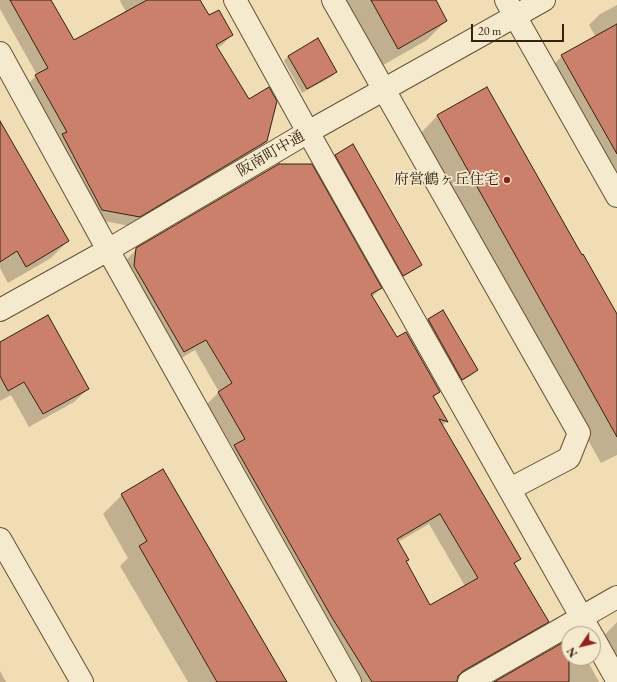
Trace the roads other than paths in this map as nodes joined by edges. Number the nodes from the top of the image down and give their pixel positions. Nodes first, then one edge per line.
1 (235, 0) edge
2 (333, 0) edge
3 (544, 0) edge
4 (511, 8) edge
5 (0, 53) edge
6 (383, 90) junction
7 (308, 132) junction
8 (617, 196) edge
9 (108, 250) junction
10 (0, 310) edge
11 (510, 489) junction
12 (0, 539) edge
13 (617, 597) edge
14 (587, 626) edge
15 (561, 638) edge
16 (601, 651) edge
17 (617, 680) edge
18 (82, 682) edge
19 (350, 682) edge
20 (469, 682) edge

1 - 7 street
2 - 6 street
3 - 4 street, 阪南町中通
4 - 6 street, 阪南町中通
4 - 8 street
5 - 9 street
6 - 7 street, 阪南町中通
6 - 11 street
7 - 9 street, 阪南町中通
7 - 11 street
9 - 10 street, 阪南町中通
9 - 19 street
11 - 14 street
12 - 18 street
13 - 14 street
15 - 20 street
16 - 17 street

